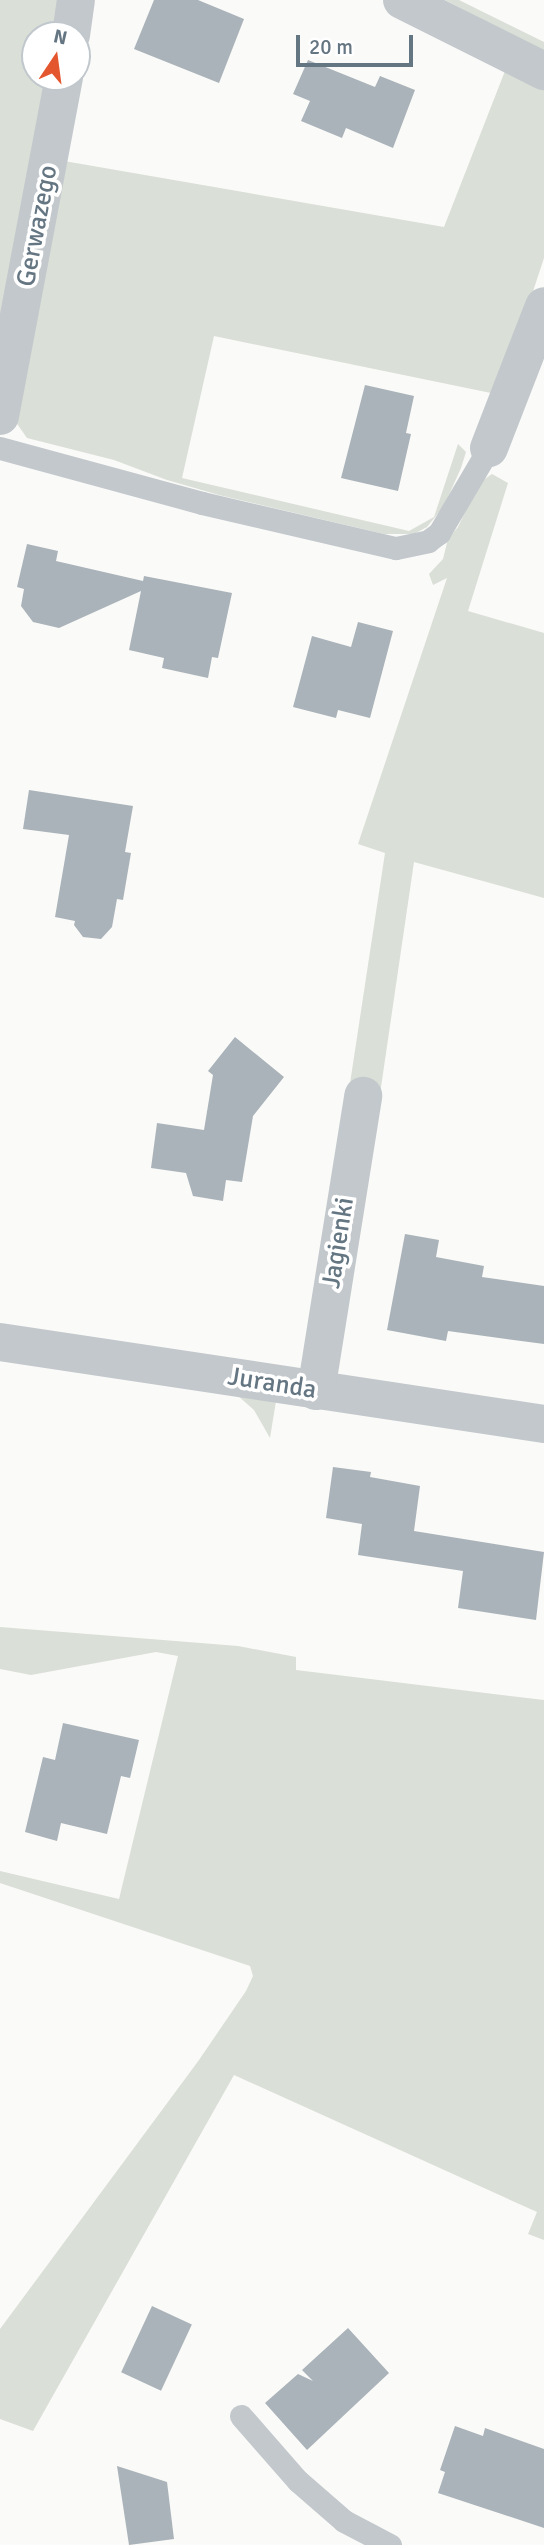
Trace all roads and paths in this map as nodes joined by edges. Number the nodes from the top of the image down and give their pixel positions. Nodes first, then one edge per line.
1 (76, 0) edge
2 (402, 0) edge
3 (73, 21) edge
4 (544, 71) edge
5 (61, 91) edge
6 (544, 306) edge
7 (0, 416) edge
8 (0, 447) edge
9 (489, 448) joint
10 (363, 1096) dead end
11 (0, 1342) edge
12 (316, 1391) junction
13 (544, 1424) edge
14 (241, 2416) dead end
15 (390, 2545) edge

1 - 3 street
2 - 4 street
5 - 7 street, Gerwazego
6 - 9 street
8 - 9 lane
10 - 12 street, Jagienki
11 - 12 street, Juranda
12 - 13 street, Juranda
14 - 15 lane

